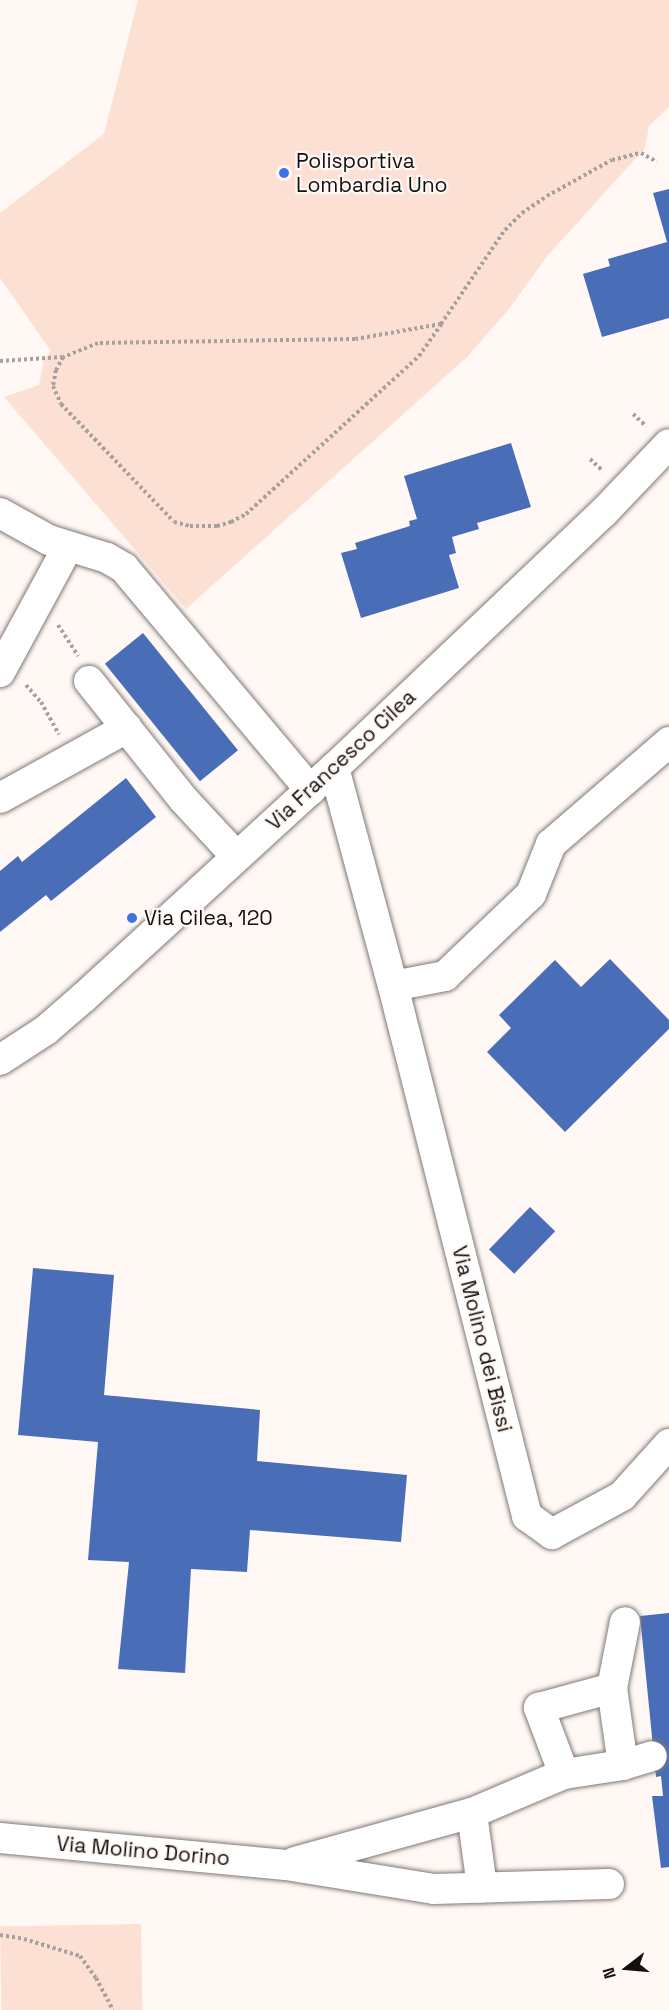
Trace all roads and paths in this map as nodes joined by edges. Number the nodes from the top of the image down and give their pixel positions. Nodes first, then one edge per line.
1 (657, 162) dead end
2 (441, 324) junction
3 (63, 357) junction
4 (0, 361) edge
5 (633, 414) dead end
6 (658, 436) edge
7 (590, 459) dead end
8 (604, 472) dead end
9 (0, 513) edge
10 (68, 547) junction
11 (34, 610) junction
12 (1, 670) edge
13 (89, 681) joint
14 (126, 728) junction
15 (669, 742) edge
16 (71, 759) junction
17 (334, 768) junction
18 (310, 790) junction
19 (0, 798) edge
20 (236, 856) junction
21 (393, 986) junction
22 (0, 1060) edge
23 (669, 1444) edge
24 (625, 1622) dead end
25 (612, 1688) junction
26 (652, 1756) dead end
27 (623, 1765) junction
28 (564, 1774) junction
29 (472, 1813) junction
30 (0, 1838) edge
31 (286, 1865) junction
32 (609, 1884) dead end
33 (482, 1887) junction
34 (0, 1935) edge
35 (113, 2010) edge

1 - 2 path
2 - 3 path
2 - 3 path
3 - 4 path
5 - 6 path
6 - 17 street, Via Francesco Cilea
7 - 8 path
9 - 10 street
10 - 11 street
10 - 18 street
11 - 12 street
11 - 13 path
12 - 16 path
13 - 14 street
14 - 16 street
14 - 20 street
15 - 21 street
16 - 19 street
17 - 18 street, Via Francesco Cilea
17 - 21 street, Via Molino dei Bissi
18 - 20 street, Via Francesco Cilea
20 - 22 street, Via Francesco Cilea
21 - 23 street, Via Molino dei Bissi
24 - 25 street
25 - 27 street
25 - 28 street
26 - 27 street
27 - 28 street
28 - 29 street
29 - 31 street
29 - 33 street
30 - 31 street, Via Molino Dorino
31 - 33 street
32 - 33 street
34 - 35 path

